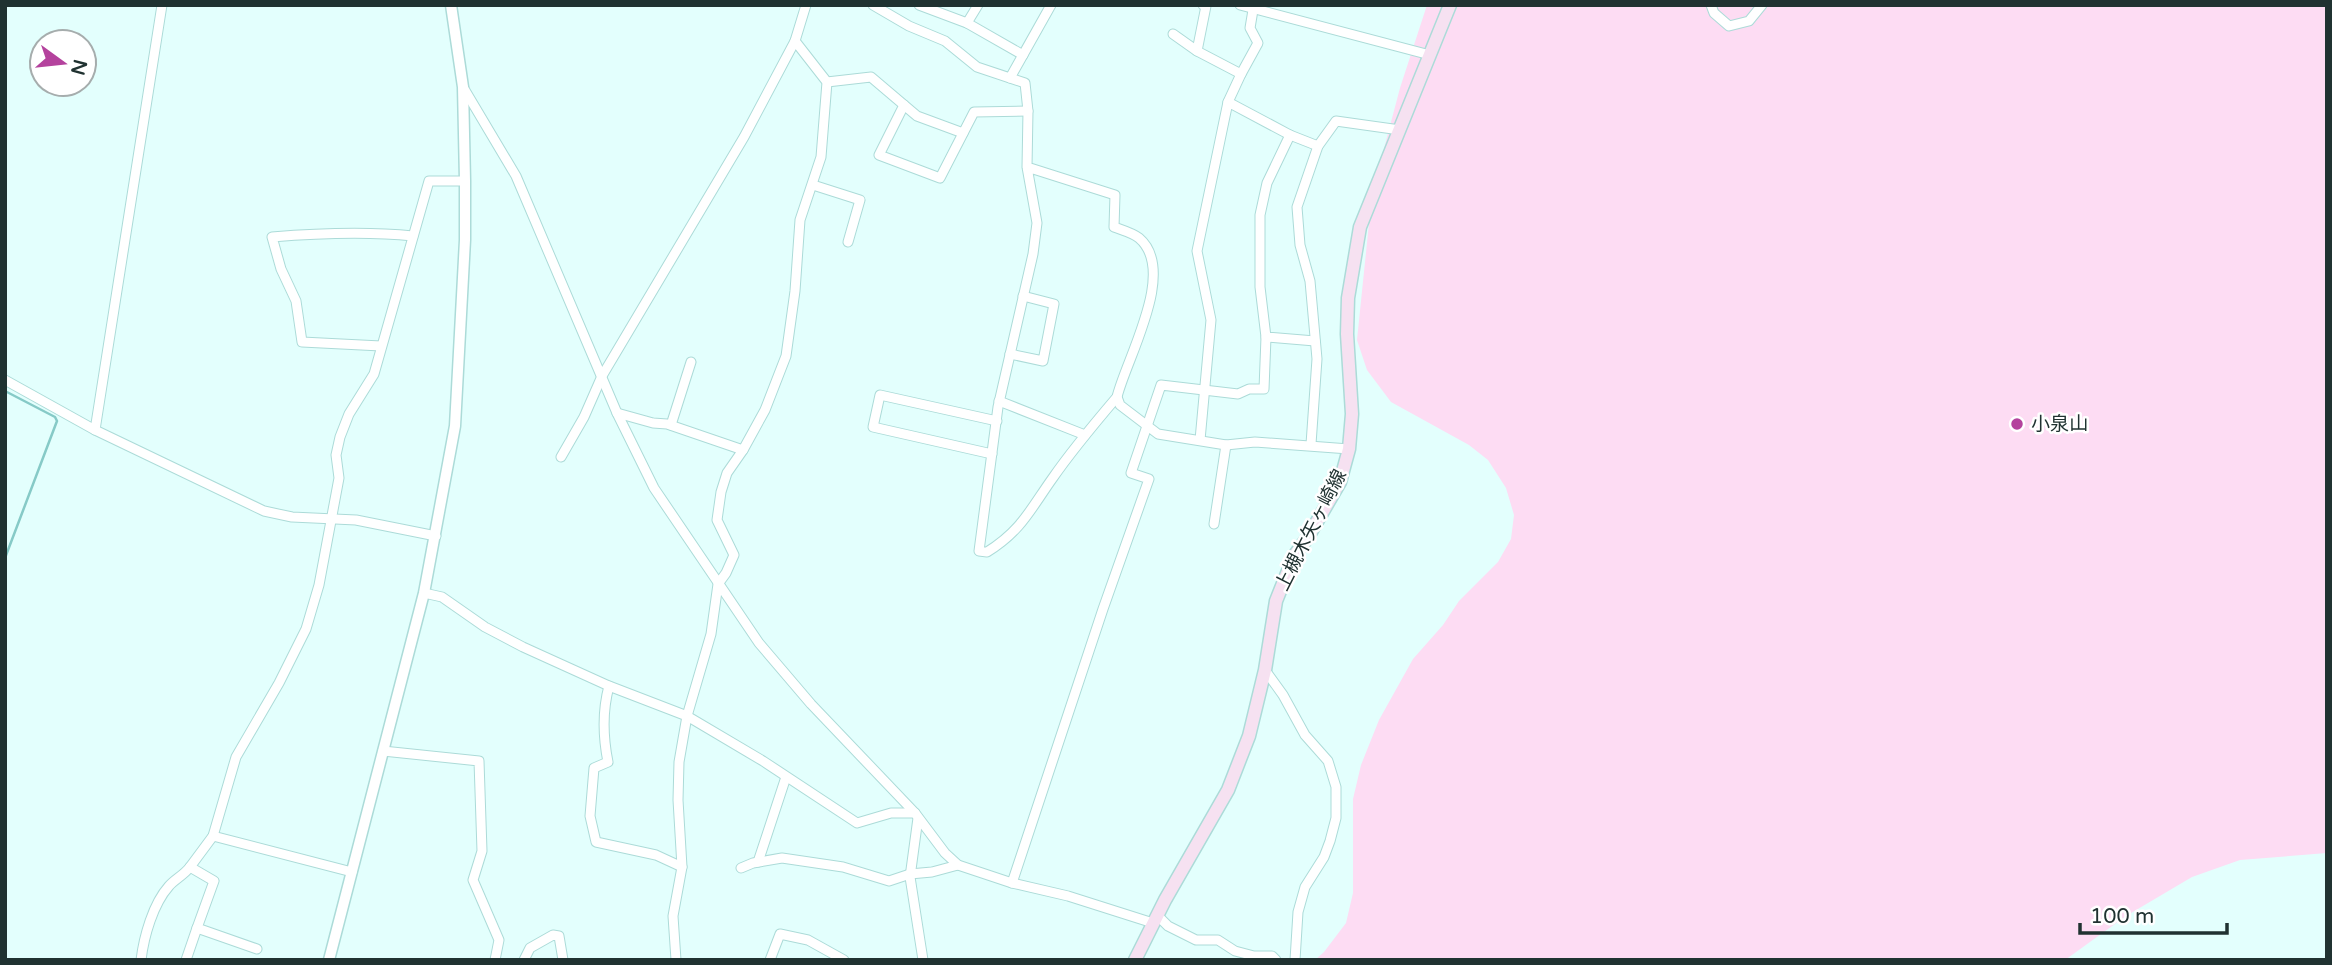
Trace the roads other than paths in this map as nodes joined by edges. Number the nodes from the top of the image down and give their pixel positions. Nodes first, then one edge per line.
1 (162, 5) edge
2 (451, 5) edge
3 (806, 5) edge
4 (919, 5) edge
5 (978, 5) edge
6 (1051, 5) edge
7 (1203, 5) edge
8 (1240, 5) edge
9 (1450, 5) edge
10 (1712, 5) edge
11 (1762, 5) edge
12 (876, 6) edge
13 (1254, 10) junction
14 (967, 23) junction
15 (1172, 34) dead end
16 (795, 40) junction
17 (1197, 51) junction
18 (1023, 55) junction
19 (1430, 55) junction
20 (1241, 74) junction
21 (1010, 78) junction
22 (827, 82) junction
23 (463, 87) junction
24 (1228, 102) junction
25 (904, 105) junction
26 (1028, 111) junction
27 (1400, 130) junction
28 (963, 133) junction
29 (1290, 135) junction
30 (1318, 146) junction
31 (1027, 167) junction
32 (465, 181) junction
33 (813, 185) junction
34 (413, 236) junction
35 (848, 242) dead end
36 (1023, 296) junction
37 (1266, 337) junction
38 (1315, 341) junction
39 (382, 346) junction
40 (1010, 354) junction
41 (691, 362) dead end
42 (602, 376) junction
43 (5, 380) edge
44 (1204, 391) junction
45 (1117, 397) junction
46 (999, 401) junction
47 (617, 413) junction
48 (997, 421) junction
49 (671, 425) junction
50 (1146, 425) junction
51 (95, 430) junction
52 (1084, 435) junction
53 (1200, 440) junction
54 (1311, 444) junction
55 (1226, 445) junction
56 (1349, 449) junction
57 (743, 450) junction
58 (992, 454) junction
59 (561, 457) dead end
60 (330, 518) junction
61 (1214, 524) dead end
62 (436, 536) junction
63 (718, 584) junction
64 (424, 593) junction
65 (1265, 670) junction
66 (609, 687) junction
67 (687, 716) junction
68 (383, 751) junction
69 (786, 777) junction
70 (917, 815) junction
71 (213, 836) junction
72 (758, 862) junction
73 (958, 865) junction
74 (190, 867) junction
75 (682, 867) junction
76 (741, 868) dead end
77 (352, 872) junction
78 (910, 874) junction
79 (1012, 883) junction
80 (1155, 919) junction
81 (197, 928) junction
82 (257, 949) dead end
83 (677, 959) edge
84 (141, 960) edge
85 (186, 960) edge
86 (329, 960) edge
87 (495, 960) edge
88 (524, 960) edge
89 (563, 960) edge
90 (770, 960) edge
91 (845, 960) edge
92 (923, 960) edge
93 (1135, 960) edge
94 (1276, 960) edge
95 (1295, 960) edge

1 - 51 street
2 - 23 street
3 - 16 street
4 - 14 street
5 - 14 street
6 - 18 street
7 - 17 street
8 - 13 street
9 - 19 main road, 上槻木矢ヶ崎線
10 - 11 street
12 - 21 street
13 - 19 street
13 - 20 street
14 - 18 street
15 - 17 street
16 - 22 street
16 - 42 street
17 - 20 street
18 - 21 street
19 - 27 main road, 上槻木矢ヶ崎線
20 - 24 street
21 - 26 street
22 - 25 street
22 - 33 street
23 - 32 street
23 - 42 street
24 - 29 street
24 - 44 street
25 - 28 street
25 - 28 street
26 - 28 street
26 - 31 street
27 - 30 street
27 - 56 main road, 上槻木矢ヶ崎線
29 - 30 street
29 - 37 street
30 - 38 street
31 - 36 street
31 - 45 street
32 - 34 street
32 - 62 street
33 - 35 street
33 - 57 street
34 - 39 street
34 - 39 street
36 - 40 street
36 - 40 street
37 - 38 street
37 - 44 street
38 - 54 street
39 - 60 street
40 - 46 street
41 - 49 street
42 - 47 street
42 - 59 street
43 - 51 street
44 - 50 street
44 - 53 street
45 - 50 street
45 - 52 street
46 - 48 street
46 - 52 street
47 - 49 street
47 - 63 street
48 - 58 street
48 - 58 street
49 - 57 street
50 - 53 street
50 - 79 street
51 - 60 street
52 - 58 street
53 - 55 street
54 - 55 street
54 - 56 street
55 - 61 street
56 - 65 main road, 上槻木矢ヶ崎線
57 - 63 street
60 - 62 street
60 - 71 street
62 - 64 street
63 - 67 street
63 - 70 street
64 - 66 street
64 - 68 street
65 - 80 main road, 上槻木矢ヶ崎線
65 - 95 street
66 - 67 street
66 - 75 street
67 - 69 street
67 - 75 street
68 - 77 street
68 - 87 street
69 - 70 street
69 - 72 street
70 - 73 street
70 - 78 street
71 - 74 street
71 - 77 street
72 - 76 street
72 - 78 street
73 - 78 street
73 - 79 street
74 - 81 street
74 - 84 street
75 - 83 street
77 - 86 street
78 - 92 street
79 - 80 street
80 - 93 main road, 上槻木矢ヶ崎線
80 - 94 street
81 - 82 street
81 - 85 street
88 - 89 street
90 - 91 street

